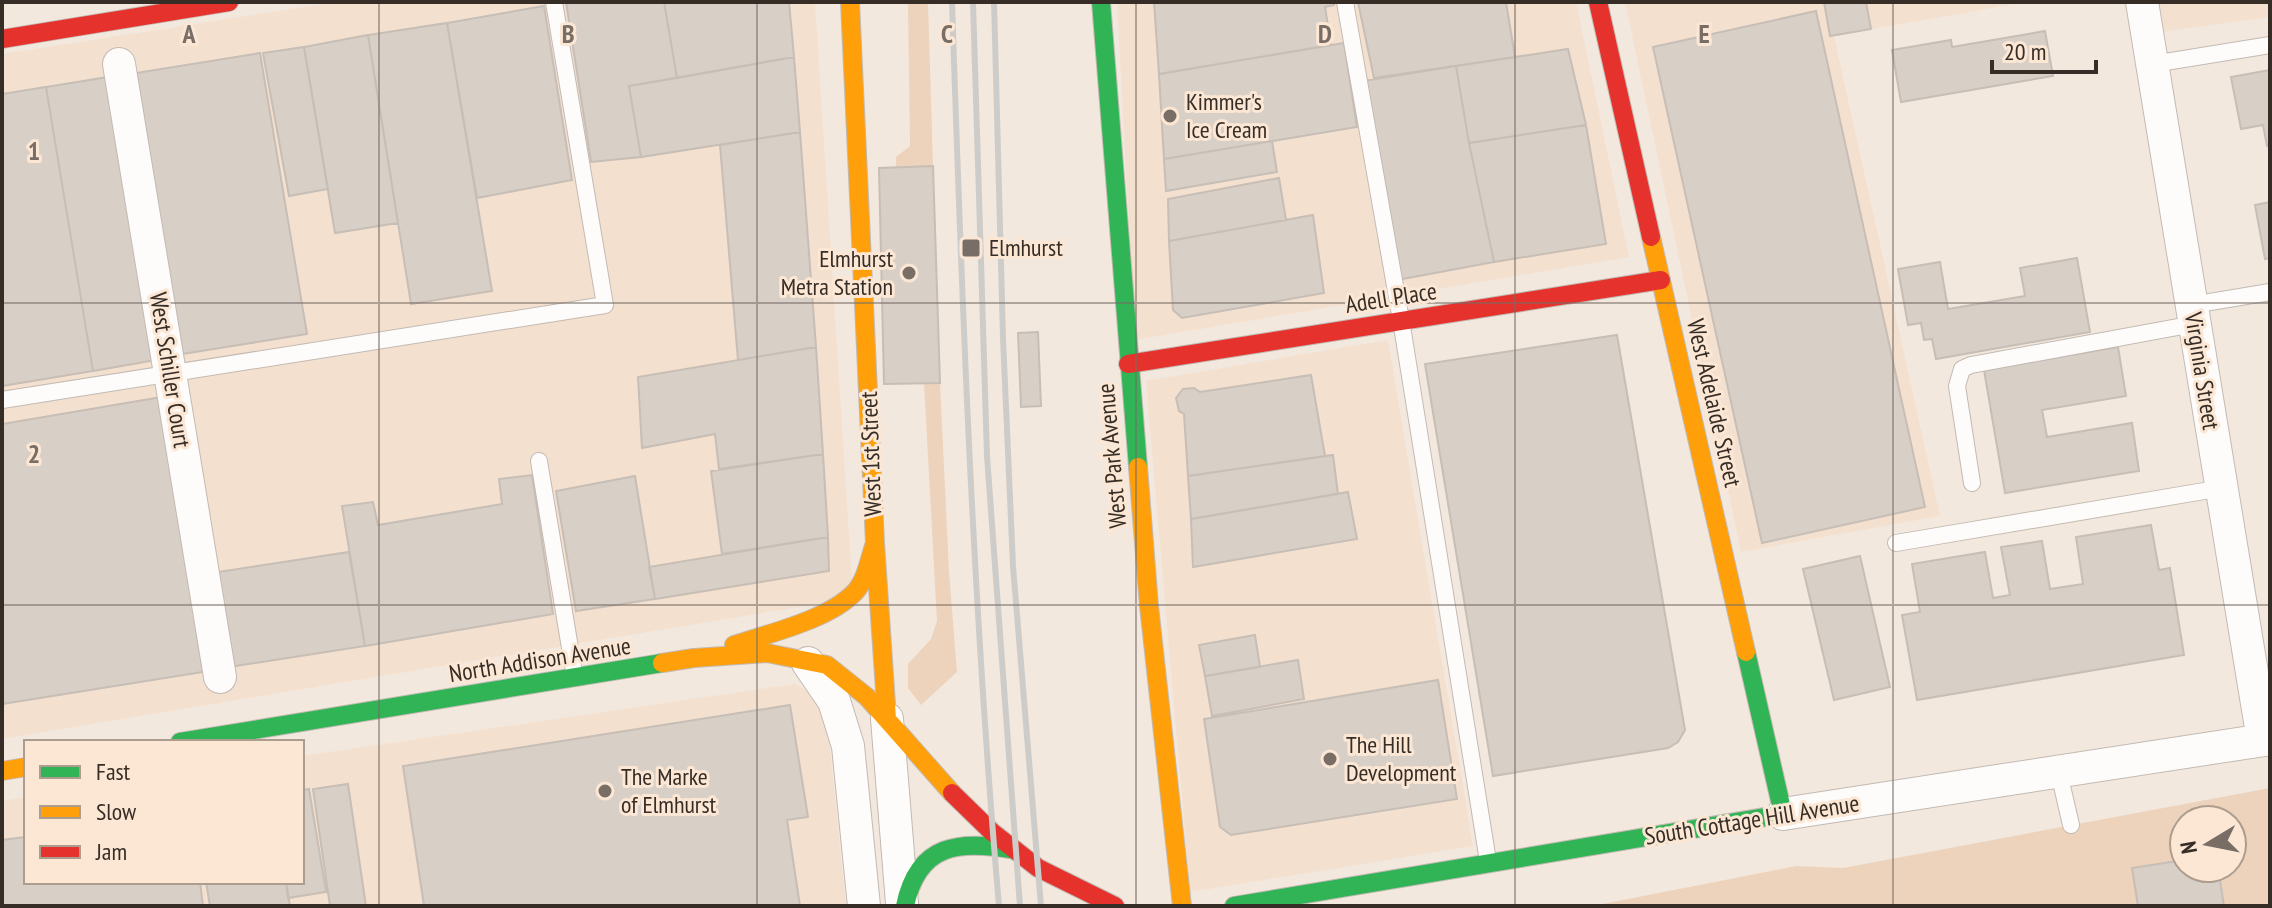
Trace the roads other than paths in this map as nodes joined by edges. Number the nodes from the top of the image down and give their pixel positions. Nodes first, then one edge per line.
1 (105, 2) edge
2 (229, 2) edge
3 (554, 2) edge
4 (850, 2) edge
5 (1101, 2) edge
6 (1345, 2) edge
7 (1598, 2) edge
8 (2148, 3) edge
9 (109, 21) junction
10 (2, 39) edge
11 (2270, 45) edge
12 (119, 64) dead end
13 (2153, 64) junction
14 (1661, 280) junction
15 (2270, 292) edge
16 (2193, 314) junction
17 (1401, 320) junction
18 (1128, 364) junction
19 (170, 373) junction
20 (2, 400) edge
21 (539, 461) dead end
22 (1972, 483) dead end
23 (2222, 488) junction
24 (875, 543) junction
25 (1896, 543) dead end
26 (694, 658) junction
27 (806, 661) junction
28 (220, 677) dead end
29 (575, 679) junction
30 (887, 719) junction
31 (193, 740) edge
32 (2266, 740) edge
33 (24, 767) edge
34 (2, 771) edge
35 (2059, 773) junction
36 (1783, 814) junction
37 (2071, 825) dead end
38 (1015, 850) junction
39 (1488, 863) junction
40 (864, 906) edge
41 (904, 906) edge
42 (1115, 906) edge
43 (1182, 906) edge
44 (1234, 906) edge

1 - 9 street
2 - 9 street
3 - 19 lane
4 - 24 street, West 1st Street
5 - 18 street, West Park Avenue
6 - 17 lane
7 - 14 street, West Adelaide Street
8 - 13 street, Virginia Street
9 - 10 street
11 - 13 lane
12 - 19 street, West Schiller Court
13 - 16 street, Virginia Street
14 - 17 street, Adell Place
14 - 36 street, West Adelaide Street
15 - 16 lane
16 - 22 lane
16 - 23 street, Virginia Street
17 - 18 street, Adell Place
17 - 39 lane
18 - 43 street, West Park Avenue
19 - 20 lane
19 - 28 street, West Schiller Court
21 - 29 lane
23 - 25 lane
23 - 32 street, Virginia Street
24 - 26 street
24 - 30 street, West 1st Street
26 - 27 street, North Addison Avenue
26 - 29 street, North Addison Avenue
27 - 30 street, North Addison Avenue
27 - 40 street
29 - 31 street, North Addison Avenue
30 - 38 street, North Addison Avenue
30 - 41 street, West 1st Street
32 - 35 street, South Cottage Hill Avenue
33 - 34 street
35 - 36 street, South Cottage Hill Avenue
35 - 37 lane
36 - 39 street, South Cottage Hill Avenue
38 - 41 street
38 - 42 street, North Addison Avenue
39 - 44 street, South Cottage Hill Avenue

